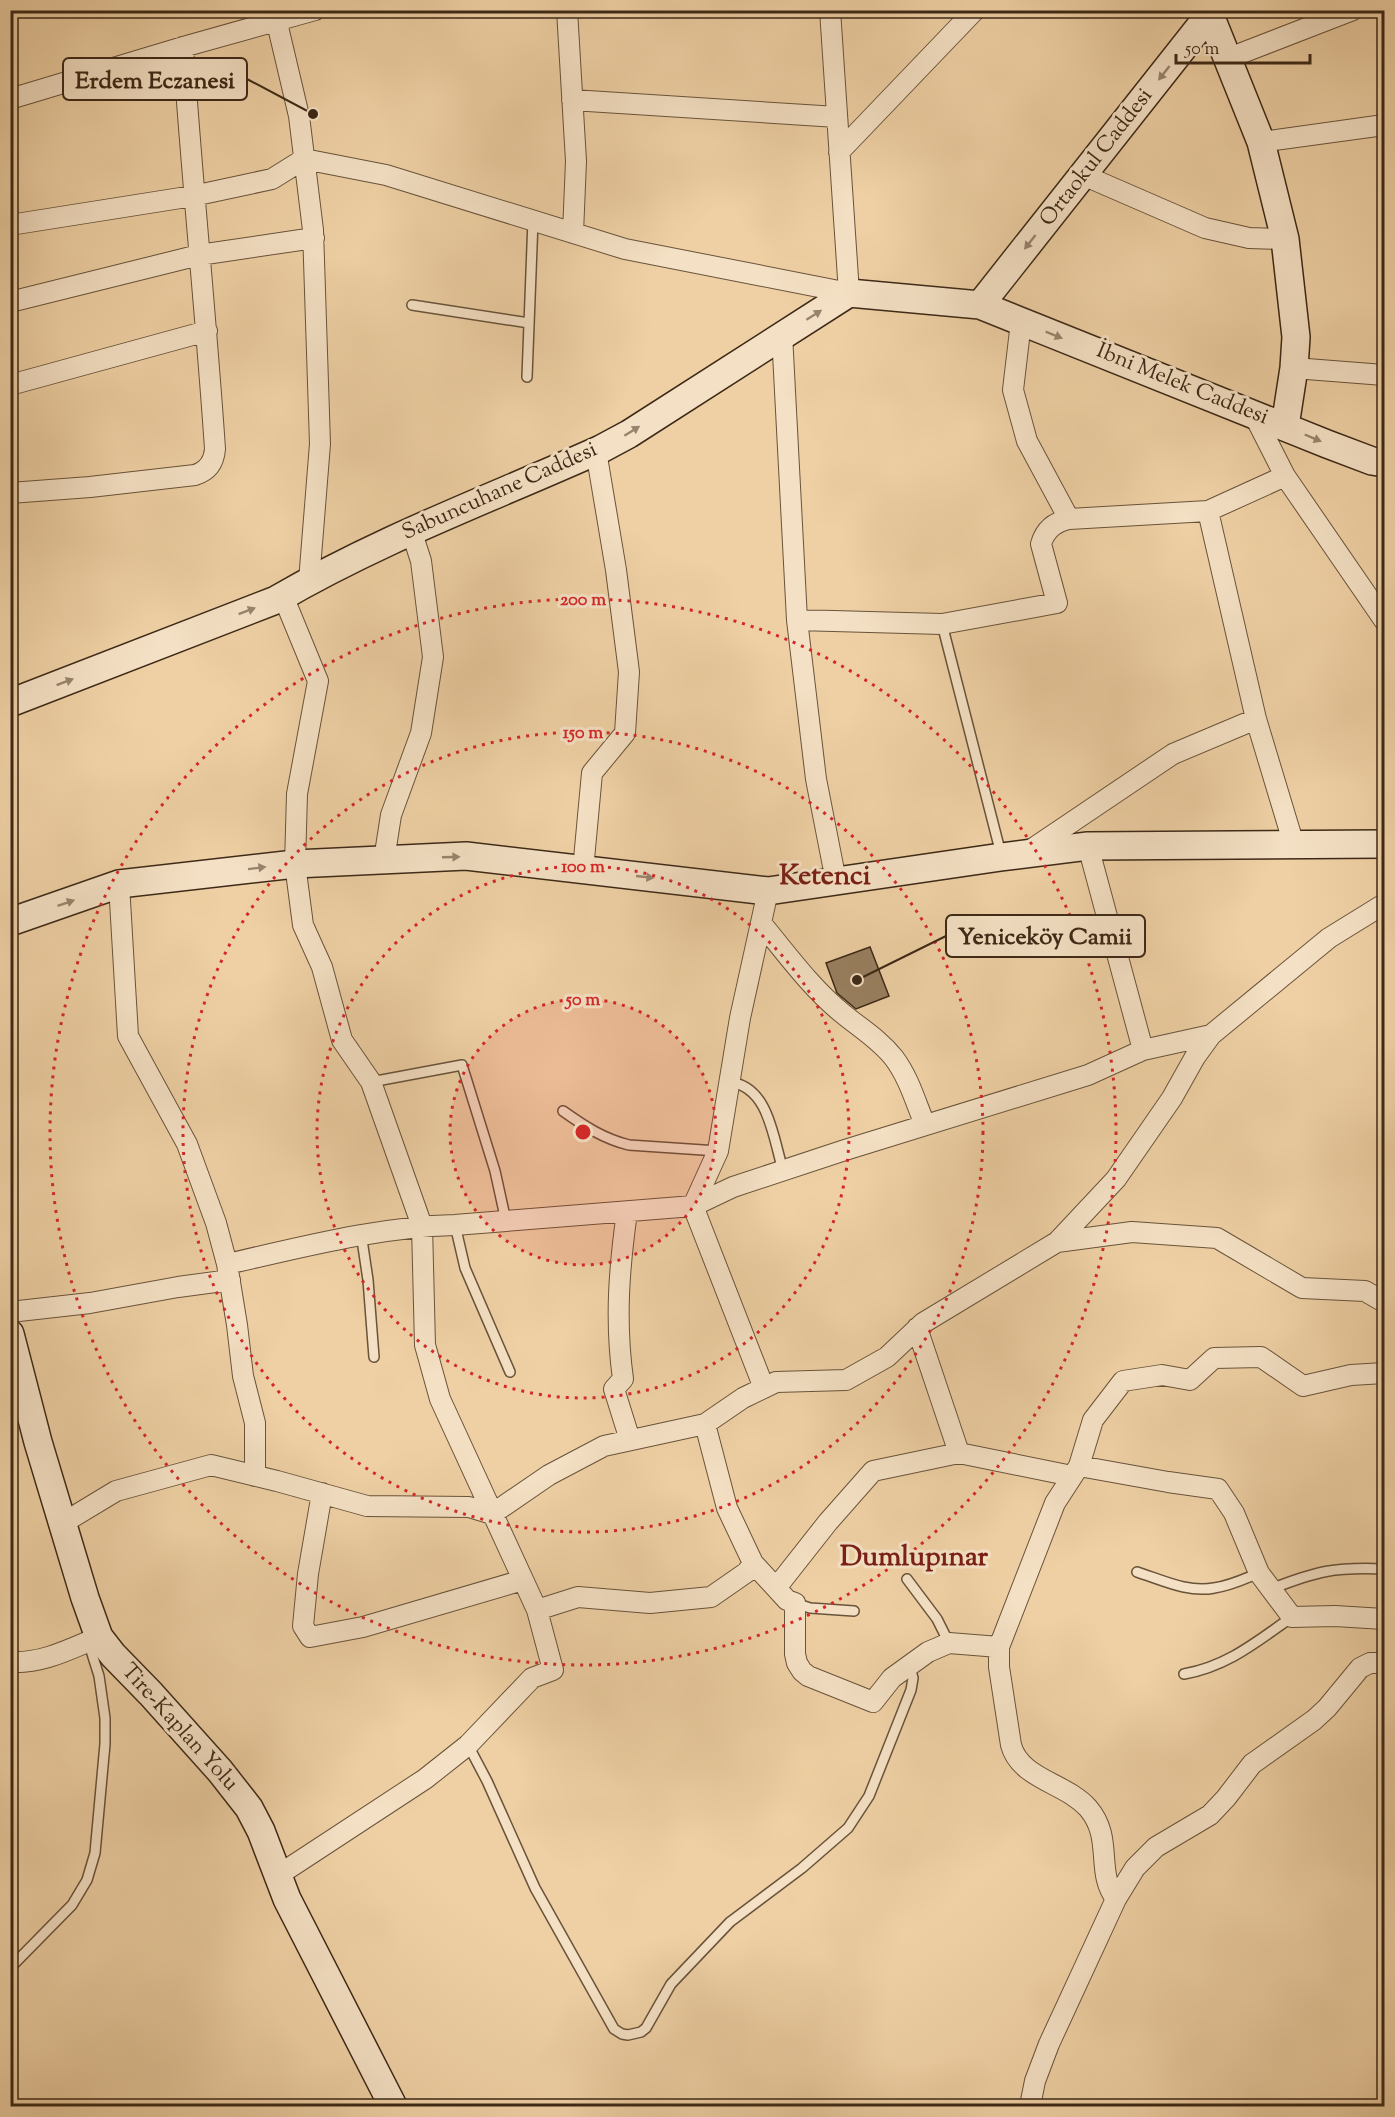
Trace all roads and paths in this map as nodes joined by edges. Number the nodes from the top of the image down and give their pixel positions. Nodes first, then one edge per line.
1 (315, 10) edge
2 (567, 10) edge
3 (830, 10) edge
4 (975, 10) edge
5 (1353, 10) edge
6 (1210, 12) edge
7 (275, 16) edge
8 (183, 47) junction
9 (1228, 58) junction
10 (10, 99) edge
11 (572, 100) junction
12 (837, 117) junction
13 (1384, 125) edge
14 (1261, 142) junction
15 (839, 152) junction
16 (304, 159) junction
17 (1083, 175) junction
18 (193, 196) junction
19 (533, 220) junction
20 (10, 225) edge
21 (573, 233) junction
22 (314, 238) junction
23 (1286, 239) junction
24 (199, 255) junction
25 (849, 293) junction
26 (10, 302) edge
27 (412, 305) dead end
28 (980, 305) junction
29 (1021, 322) junction
30 (529, 324) junction
31 (207, 332) junction
32 (782, 334) junction
33 (1294, 368) junction
34 (1384, 375) edge
35 (527, 377) dead end
36 (10, 385) edge
37 (1253, 413) junction
38 (1284, 426) junction
39 (596, 451) junction
40 (1384, 463) edge
41 (1285, 476) junction
42 (10, 493) edge
43 (1208, 511) junction
44 (1069, 519) junction
45 (411, 530) junction
46 (309, 581) junction
47 (283, 596) junction
48 (797, 620) junction
49 (1384, 620) edge
50 (942, 624) junction
51 (10, 703) edge
52 (1256, 719) junction
53 (1294, 844) junction
54 (1384, 844) edge
55 (1088, 846) junction
56 (1014, 855) junction
57 (384, 860) junction
58 (295, 864) junction
59 (583, 870) junction
60 (836, 881) junction
61 (119, 884) junction
62 (768, 891) junction
63 (1384, 904) edge
64 (10, 922) edge
65 (761, 923) junction
66 (1211, 1035) junction
67 (1143, 1050) junction
68 (371, 1082) junction
69 (729, 1082) junction
70 (562, 1111) dead end
71 (926, 1125) junction
72 (718, 1151) junction
73 (783, 1170) junction
74 (693, 1206) junction
75 (627, 1212) junction
76 (506, 1221) junction
77 (455, 1225) junction
78 (422, 1226) junction
79 (361, 1233) junction
80 (1057, 1242) junction
81 (228, 1272) junction
82 (1384, 1302) edge
83 (10, 1312) edge
84 (917, 1328) junction
85 (10, 1334) edge
86 (374, 1357) dead end
87 (510, 1372) dead end
88 (1384, 1373) edge
89 (764, 1388) junction
90 (18, 1391) edge
91 (705, 1424) junction
92 (630, 1440) junction
93 (959, 1453) junction
94 (1076, 1471) junction
95 (255, 1476) junction
96 (322, 1493) junction
97 (492, 1514) junction
98 (63, 1523) junction
99 (753, 1563) junction
100 (1384, 1569) edge
101 (1137, 1572) dead end
102 (1259, 1573) junction
103 (907, 1579) dead end
104 (523, 1580) junction
105 (776, 1588) junction
106 (1271, 1589) junction
107 (795, 1603) junction
108 (537, 1610) junction
109 (854, 1611) dead end
110 (1292, 1617) junction
111 (1384, 1619) edge
112 (93, 1639) junction
113 (949, 1643) junction
114 (999, 1647) junction
115 (10, 1662) edge
116 (1384, 1663) edge
117 (909, 1664) junction
118 (1184, 1674) dead end
119 (468, 1745) junction
120 (278, 1875) junction
121 (1116, 1899) junction
122 (10, 1968) edge
123 (393, 2106) edge
124 (1030, 2106) edge

1 - 7 street
2 - 11 street
3 - 12 street
4 - 15 street
5 - 9 street
6 - 9 street
6 -> 17 street, Ortaokul Caddesi
7 - 8 street
7 - 16 street
8 - 10 street
8 - 18 street
9 - 14 street
11 - 12 street
11 - 21 street
12 - 15 street
13 - 14 street
14 - 23 street
15 - 25 street
16 - 18 street
16 - 19 street
16 - 22 street
17 - 23 street
17 -> 28 street, Ortaokul Caddesi
18 - 20 street
18 - 24 street
19 - 21 street
19 - 30 lane
21 - 25 street
22 - 24 street
22 - 46 street
23 - 33 street
24 - 26 street
24 - 31 street
25 - 28 street
32 -> 25 street, Sabuncuhane Caddesi
27 - 30 lane
28 - 29 street, İbni Melek Caddesi
29 -> 37 street, İbni Melek Caddesi
29 - 44 street
30 - 35 lane
31 - 36 street
31 - 42 street
39 -> 32 street, Sabuncuhane Caddesi
32 - 48 street
33 - 34 street
33 - 38 street
37 - 38 street, İbni Melek Caddesi
37 - 41 street
38 -> 40 street, İbni Melek Caddesi
39 - 45 street, Sabuncuhane Caddesi
39 - 59 street
41 - 43 street
41 - 49 street
43 - 44 street
43 - 52 street
44 - 50 street
45 - 46 street, Sabuncuhane Caddesi
45 - 57 street
46 - 47 street, Sabuncuhane Caddesi
51 -> 47 street, Sabuncuhane Caddesi
47 - 58 street
48 - 50 street
48 - 60 street
50 - 56 lane
52 - 53 street
52 - 56 street
53 - 54 street
53 - 55 street
55 - 56 street
55 - 67 street
56 - 60 street
57 - 58 street
57 -> 59 street
61 -> 58 street
58 - 68 street
59 -> 62 street
60 - 62 street
64 -> 61 street
61 - 81 street
62 - 65 street
63 - 66 street
65 - 69 street
65 - 71 street
66 - 67 street
66 - 80 street
67 - 71 street
68 - 76 lane
68 - 78 street
69 - 72 street
69 - 73 lane
70 - 72 lane
71 - 73 street
72 - 74 street
73 - 74 street
74 - 75 street
74 - 89 street
75 - 76 street
75 - 92 street
76 - 77 street
77 - 78 street
77 - 87 lane
78 - 79 street
78 - 97 street
79 - 81 street
79 - 86 lane
80 - 82 street
80 - 84 street
81 - 83 street
81 - 95 street
84 - 89 street
84 - 93 street
85 - 90 street, Tire-Kaplan Yolu
88 - 94 street
89 - 91 street
90 - 98 street, Tire-Kaplan Yolu
91 - 92 street
91 - 99 street
92 - 97 street
93 - 94 street
93 - 105 street
94 - 102 street
94 - 114 street
95 - 96 street
95 - 98 street
96 - 97 street
96 - 104 street
97 - 104 street
98 - 112 street, Tire-Kaplan Yolu
99 - 105 street
99 - 108 street
100 - 106 lane
101 - 102 lane
102 - 106 street
103 - 113 lane
104 - 108 street
105 - 107 street
106 - 110 street
107 - 109 lane
107 - 117 street
108 - 119 street
110 - 111 street
110 - 118 lane
112 - 115 street
112 - 120 street, Tire-Kaplan Yolu
112 - 122 lane
113 - 114 street
113 - 117 street
114 - 121 street
116 - 121 street
117 - 119 lane
119 - 120 street
120 - 123 street, Tire-Kaplan Yolu
121 - 124 street

